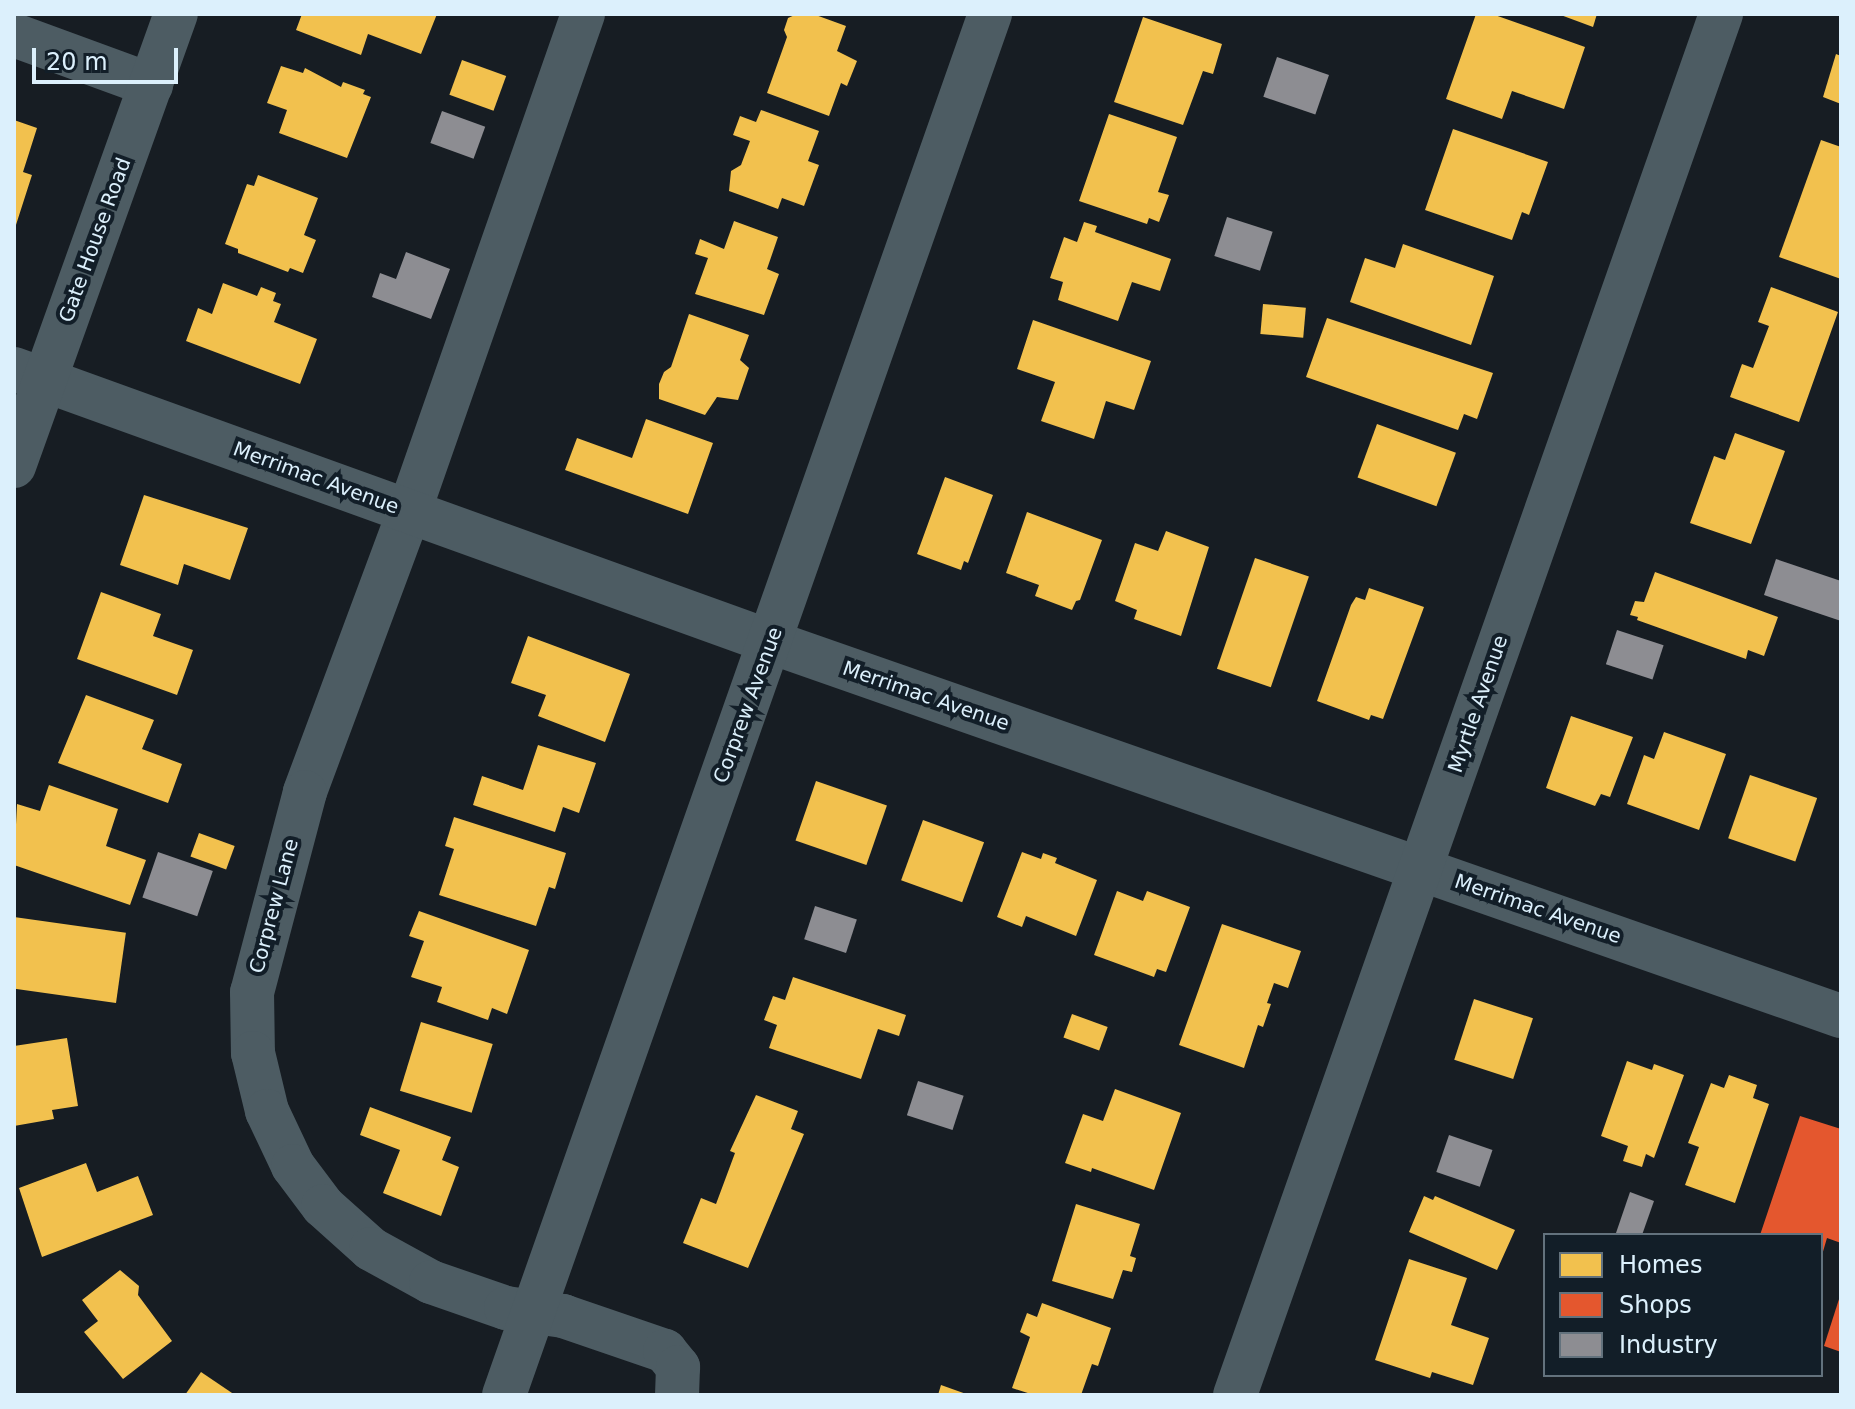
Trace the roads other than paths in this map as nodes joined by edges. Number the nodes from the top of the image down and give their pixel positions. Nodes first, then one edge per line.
1 (176, 14) edge
2 (583, 14) edge
3 (990, 14) edge
4 (1721, 14) edge
5 (14, 35) edge
6 (151, 85) junction
7 (30, 374) edge
8 (14, 466) edge
9 (409, 512) junction
10 (771, 642) junction
11 (1420, 868) junction
12 (1841, 1016) edge
13 (534, 1310) junction
14 (504, 1395) edge
15 (677, 1395) edge
16 (1235, 1395) edge

1 - 6 street, Gate House Road
2 - 9 street, Corprew Lane
3 - 10 street, Corprew Avenue
4 - 11 street, Myrtle Avenue
5 - 6 street
6 - 7 street, Gate House Road
7 - 8 street, Gate House Road
7 - 9 street, Merrimac Avenue
9 - 10 street, Merrimac Avenue
9 - 13 street, Corprew Lane
10 - 11 street, Merrimac Avenue
10 - 13 street, Corprew Avenue
11 - 12 street, Merrimac Avenue
11 - 16 street, Myrtle Avenue
13 - 14 street, Corprew Avenue
13 - 15 street, Corprew Lane

